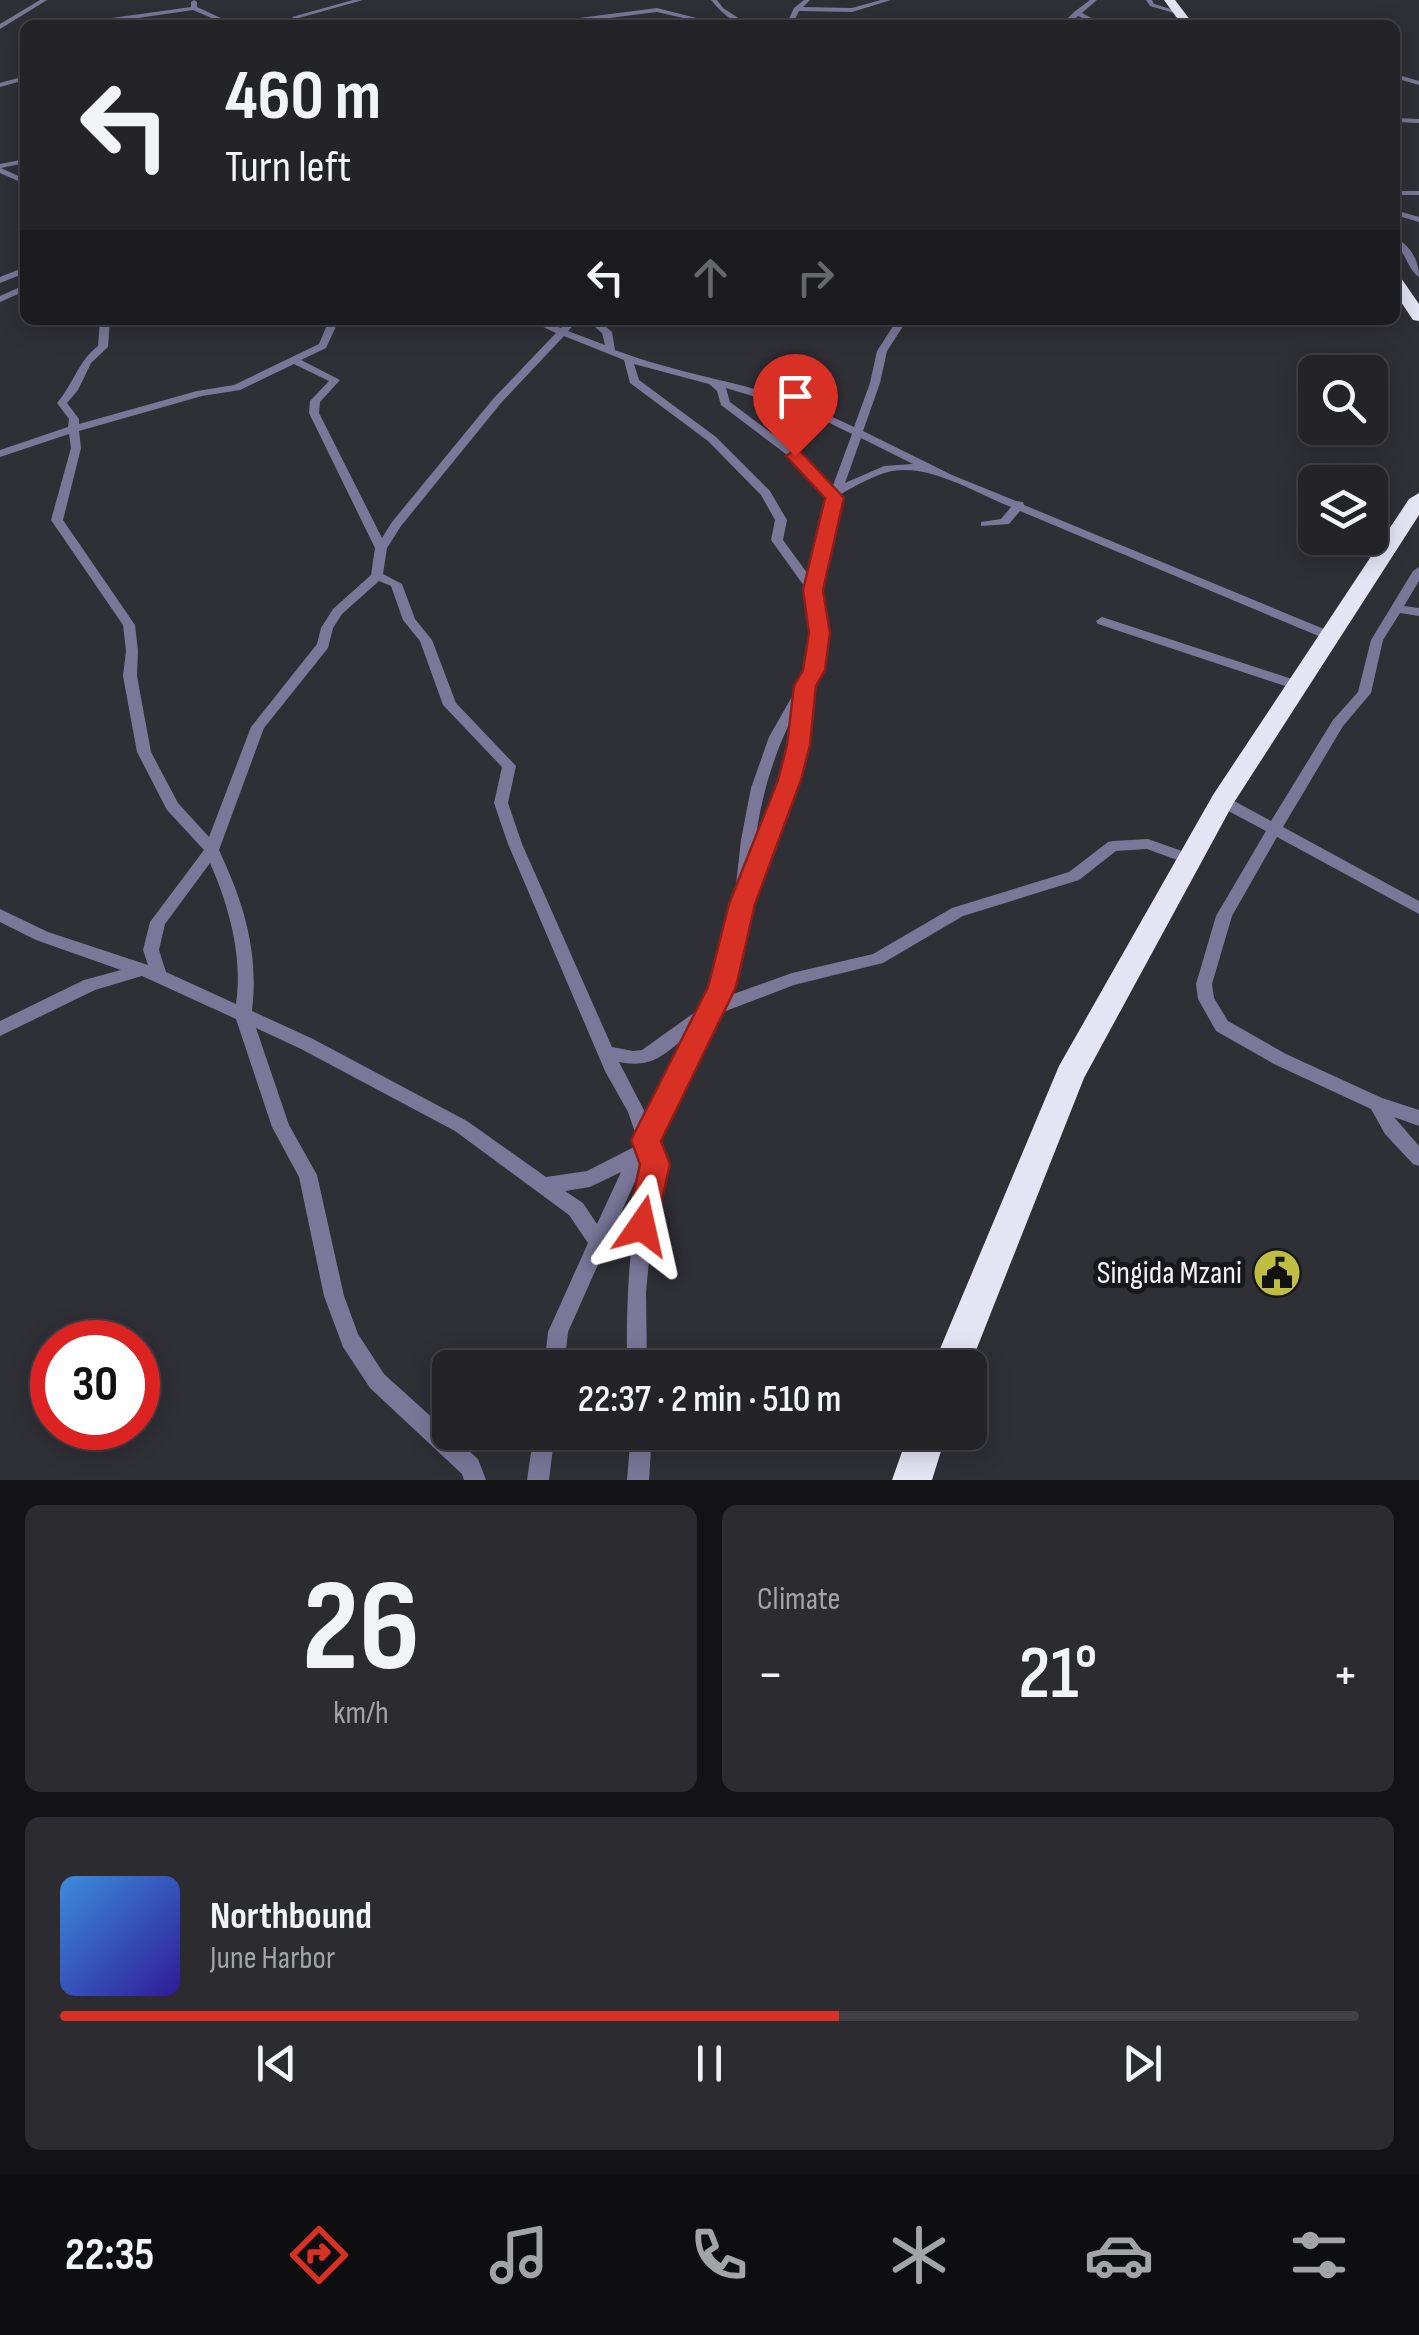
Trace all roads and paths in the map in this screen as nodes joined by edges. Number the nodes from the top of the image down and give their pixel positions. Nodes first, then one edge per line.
1 (44, 0) edge
2 (360, 0) edge
3 (714, 0) edge
4 (807, 0) edge
5 (888, 0) edge
6 (1094, 0) edge
7 (1149, 0) edge
8 (1170, 0) edge
9 (193, 4) edge
10 (796, 10) junction
11 (1076, 13) junction
12 (1181, 13) junction
13 (103, 20) edge
14 (223, 20) edge
15 (280, 20) edge
16 (578, 20) edge
17 (699, 20) edge
18 (738, 20) edge
19 (791, 20) edge
20 (1069, 20) edge
21 (1091, 20) edge
22 (1185, 20) edge
23 (0, 26) edge
24 (1400, 247) edge
25 (1419, 274) edge
26 (1400, 288) edge
27 (1419, 316) edge
28 (104, 325) edge
29 (332, 325) edge
30 (599, 325) edge
31 (899, 325) edge
32 (568, 326) edge
33 (580, 341) junction
34 (552, 342) junction
35 (611, 352) junction
36 (628, 358) junction
37 (293, 360) junction
38 (713, 382) junction
39 (73, 429) junction
40 (858, 434) junction
41 (0, 454) edge
42 (939, 473) junction
43 (835, 495) junction
44 (1419, 499) edge
45 (1019, 504) junction
46 (985, 524) dead end
47 (381, 548) junction
48 (1419, 571) edge
49 (378, 576) junction
50 (813, 590) junction
51 (1395, 608) junction
52 (1419, 612) edge
53 (1102, 621) dead end
54 (1332, 637) junction
55 (1296, 685) junction
56 (805, 686) junction
57 (1222, 801) junction
58 (1273, 828) junction
59 (212, 850) junction
60 (1188, 858) junction
61 (742, 904) junction
62 (1419, 908) edge
63 (0, 915) edge
64 (150, 973) junction
65 (712, 1010) junction
66 (244, 1015) junction
67 (0, 1029) edge
68 (606, 1052) junction
69 (1377, 1104) junction
70 (1419, 1118) edge
71 (642, 1147) junction
72 (1419, 1158) edge
73 (548, 1185) junction
74 (599, 1242) junction
75 (556, 1350) edge
76 (637, 1350) edge
77 (957, 1350) edge
78 (542, 1450) edge
79 (640, 1450) edge
80 (922, 1450) edge
81 (476, 1480) edge
82 (538, 1480) edge
83 (638, 1480) edge
84 (912, 1480) edge

1 - 23 street
2 - 15 street
3 - 18 street
4 - 10 street
5 - 10 street
6 - 11 street
7 - 12 street
8 - 12 highway
9 - 13 street
9 - 14 street
10 - 19 street
11 - 20 street
11 - 21 street
12 - 22 highway
16 - 17 street
24 - 25 street
26 - 27 highway
28 - 39 street
29 - 37 street
30 - 35 street
31 - 40 street
32 - 33 street
32 - 34 street
33 - 34 street
33 - 35 street
34 - 47 street
35 - 36 street
36 - 38 street
36 - 50 street
37 - 39 street
37 - 47 street
38 - 40 street
38 - 43 street
39 - 41 street
39 - 59 street
40 - 42 street
40 - 43 street
42 - 43 street
42 - 45 street
43 - 50 street
44 - 54 highway
45 - 46 street
45 - 54 street
47 - 49 street
48 - 51 street
49 - 59 street
49 - 68 street
50 - 56 street
51 - 52 street
51 - 58 street
53 - 55 street
54 - 55 highway
55 - 57 highway
56 - 61 street
56 - 61 street
57 - 58 street
57 - 60 highway
58 - 62 street
58 - 69 street
59 - 64 street
59 - 66 street
60 - 65 street
60 - 77 highway
61 - 65 street
63 - 64 street
64 - 66 street
64 - 67 street
65 - 68 street
65 - 71 street
66 - 73 street
66 - 81 street
68 - 71 street
69 - 70 street
69 - 72 street
71 - 73 street
71 - 74 street
71 - 76 street
73 - 74 street
74 - 75 street
78 - 82 street
79 - 83 street
80 - 84 highway

